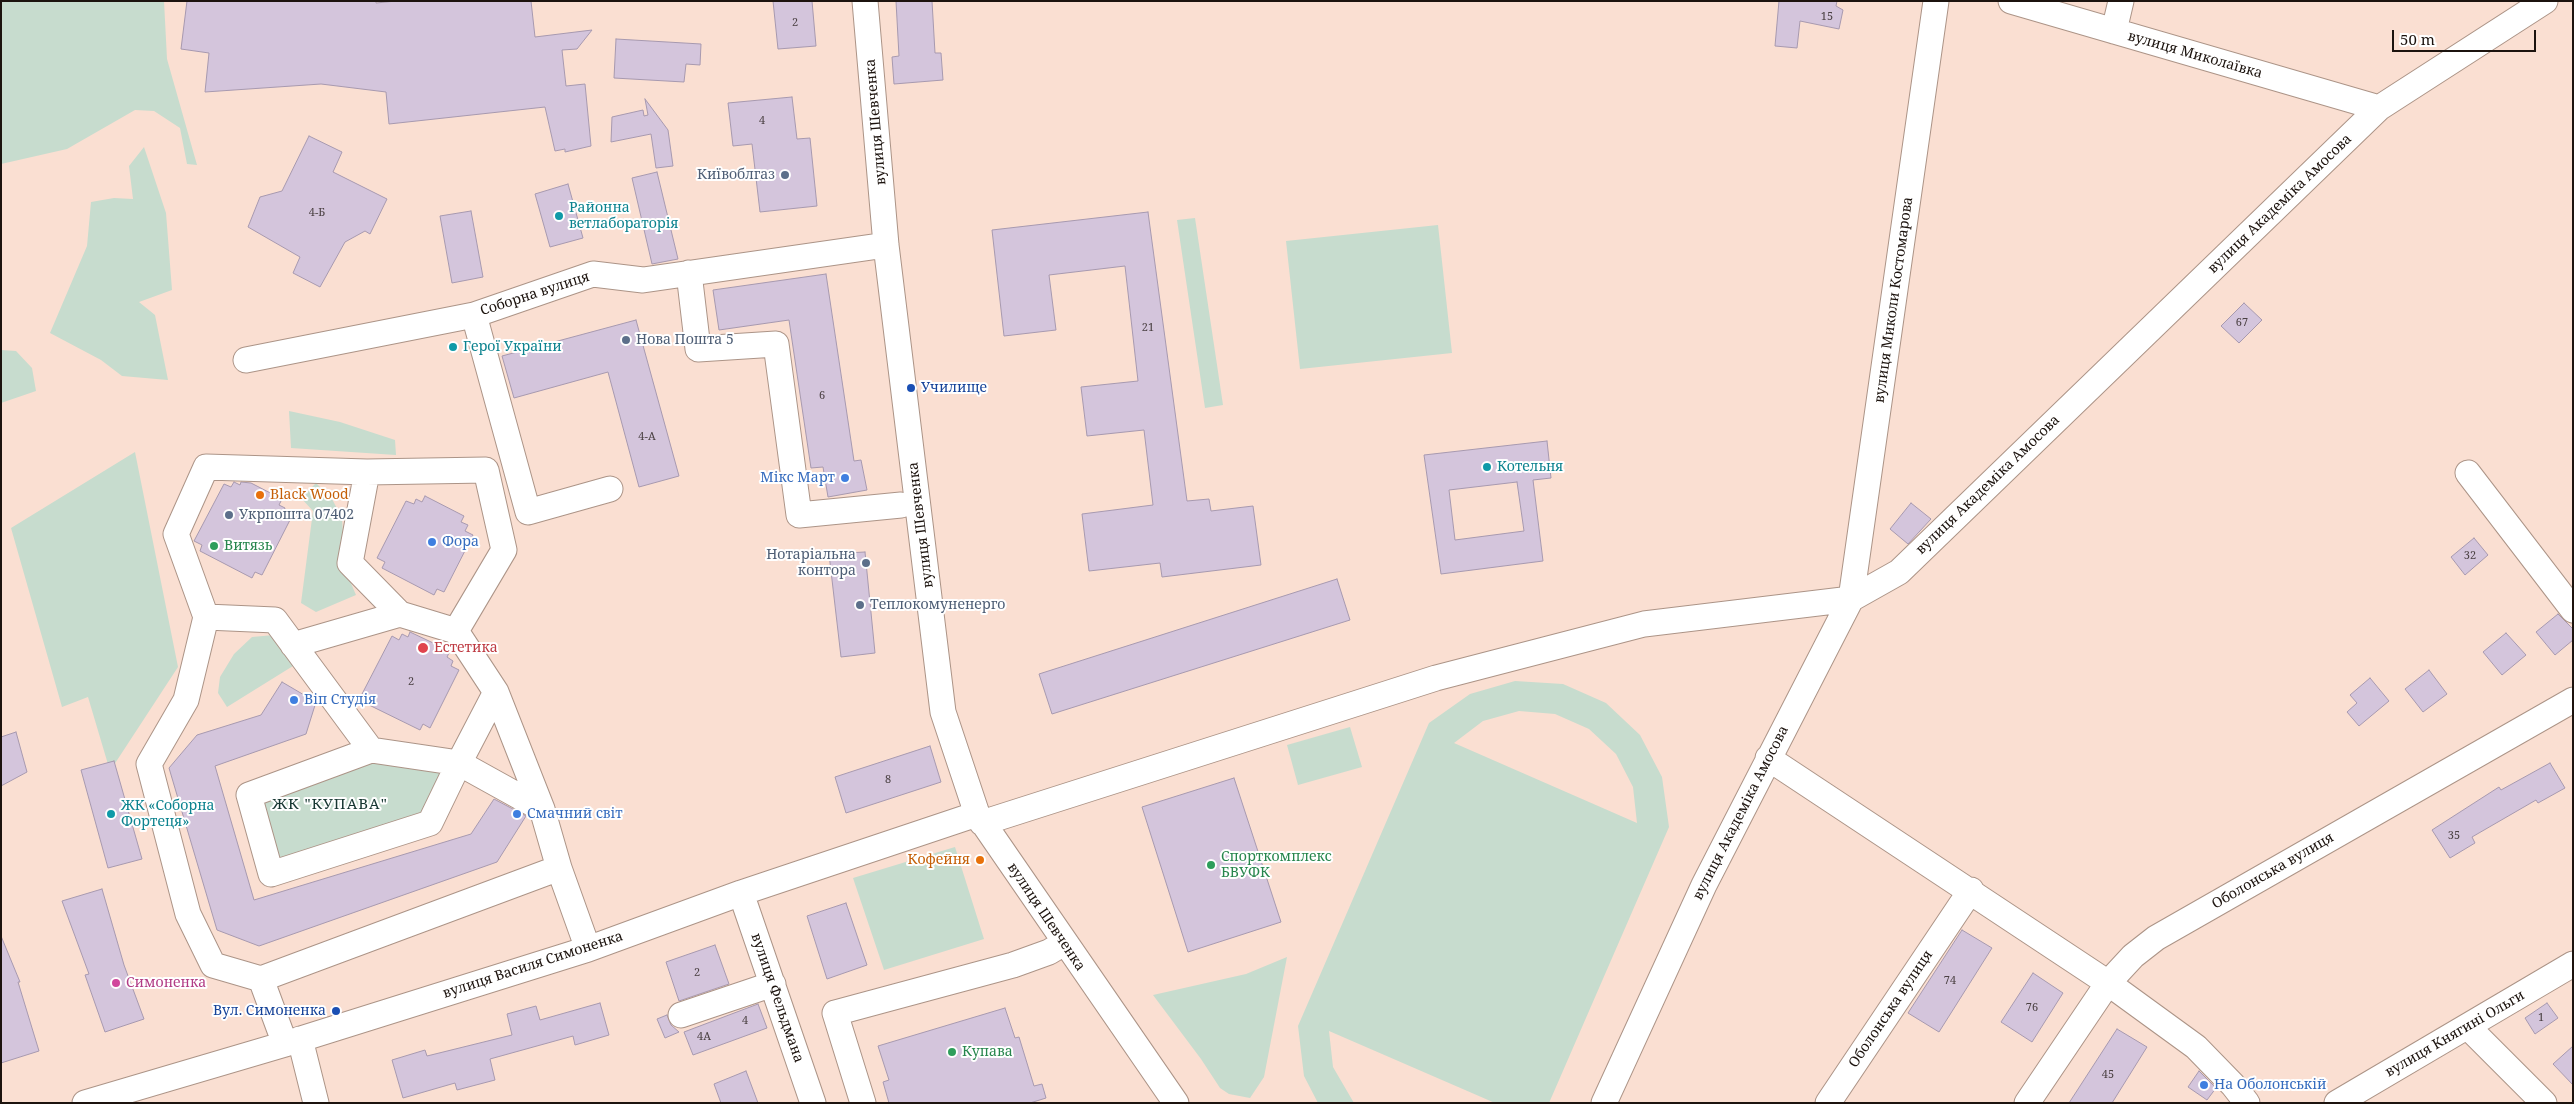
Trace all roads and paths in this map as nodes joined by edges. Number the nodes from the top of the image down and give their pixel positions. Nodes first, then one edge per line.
1 (865, 1) edge
2 (1936, 1) edge
3 (2011, 1) edge
4 (2121, 1) edge
5 (2545, 1) edge
6 (2114, 31) junction
7 (2379, 108) junction
8 (886, 245) junction
9 (689, 273) junction
10 (474, 315) junction
11 (246, 360) dead end
12 (367, 472) junction
13 (2468, 473) dead end
14 (610, 490) dead end
15 (901, 505) dead end
16 (1851, 599) junction
17 (2573, 610) edge
18 (400, 614) junction
19 (206, 617) junction
20 (456, 631) junction
21 (293, 645) junction
22 (496, 692) junction
23 (2573, 700) edge
24 (371, 750) junction
25 (1768, 758) junction
26 (459, 763) junction
27 (542, 809) junction
28 (980, 818) junction
29 (560, 868) junction
30 (1971, 890) junction
31 (741, 893) junction
32 (1064, 943) junction
33 (588, 948) junction
34 (2573, 964) edge
35 (260, 979) junction
36 (2108, 983) junction
37 (772, 984) junction
38 (681, 1015) dead end
39 (2468, 1027) junction
40 (293, 1041) junction
41 (85, 1103) edge
42 (316, 1103) edge
43 (813, 1103) edge
44 (863, 1103) edge
45 (1176, 1103) edge
46 (1604, 1103) edge
47 (1828, 1103) edge
48 (2027, 1103) edge
49 (2247, 1103) edge
50 (2337, 1103) edge
51 (2544, 1103) edge

1 - 8 street, вулиця Шевченка
2 - 16 street, вулиця Миколи Костомарова
3 - 6 street, вулиця Миколаївка
4 - 6 street
5 - 7 street, вулиця Академіка Амосова
6 - 7 street, вулиця Миколаївка
7 - 16 street, вулиця Академіка Амосова
8 - 9 street, Соборна вулиця
8 - 28 street, вулиця Шевченка
9 - 10 street, Соборна вулиця
9 - 15 street
10 - 11 street, Соборна вулиця
10 - 14 street
12 - 18 street
12 - 19 street
12 - 20 street
13 - 17 street
16 - 25 street, вулиця Академіка Амосова
16 - 28 street, вулиця Василя Симоненка
18 - 20 street
18 - 21 street
19 - 21 street
19 - 35 street
20 - 22 street
21 - 24 street
22 - 26 street
22 - 27 street
23 - 36 street, Оболонська вулиця
24 - 26 street
24 - 26 street
25 - 30 street
25 - 46 street, вулиця Академіка Амосова
26 - 27 street
27 - 29 street
28 - 31 street, вулиця Василя Симоненка
28 - 32 street, вулиця Шевченка
29 - 33 street
29 - 35 street
30 - 36 street
30 - 47 street, Оболонська вулиця
31 - 33 street, вулиця Василя Симоненка
31 - 37 street, вулиця Фельдмана
32 - 44 street
32 - 45 street, вулиця Шевченка
33 - 40 street, вулиця Василя Симоненка
34 - 39 street, вулиця Княгині Ольги
35 - 40 street
36 - 48 street, Оболонська вулиця
36 - 49 street
37 - 38 street
37 - 43 street, вулиця Фельдмана
39 - 50 street, вулиця Княгині Ольги
39 - 51 street
40 - 41 street, вулиця Василя Симоненка
40 - 42 street

